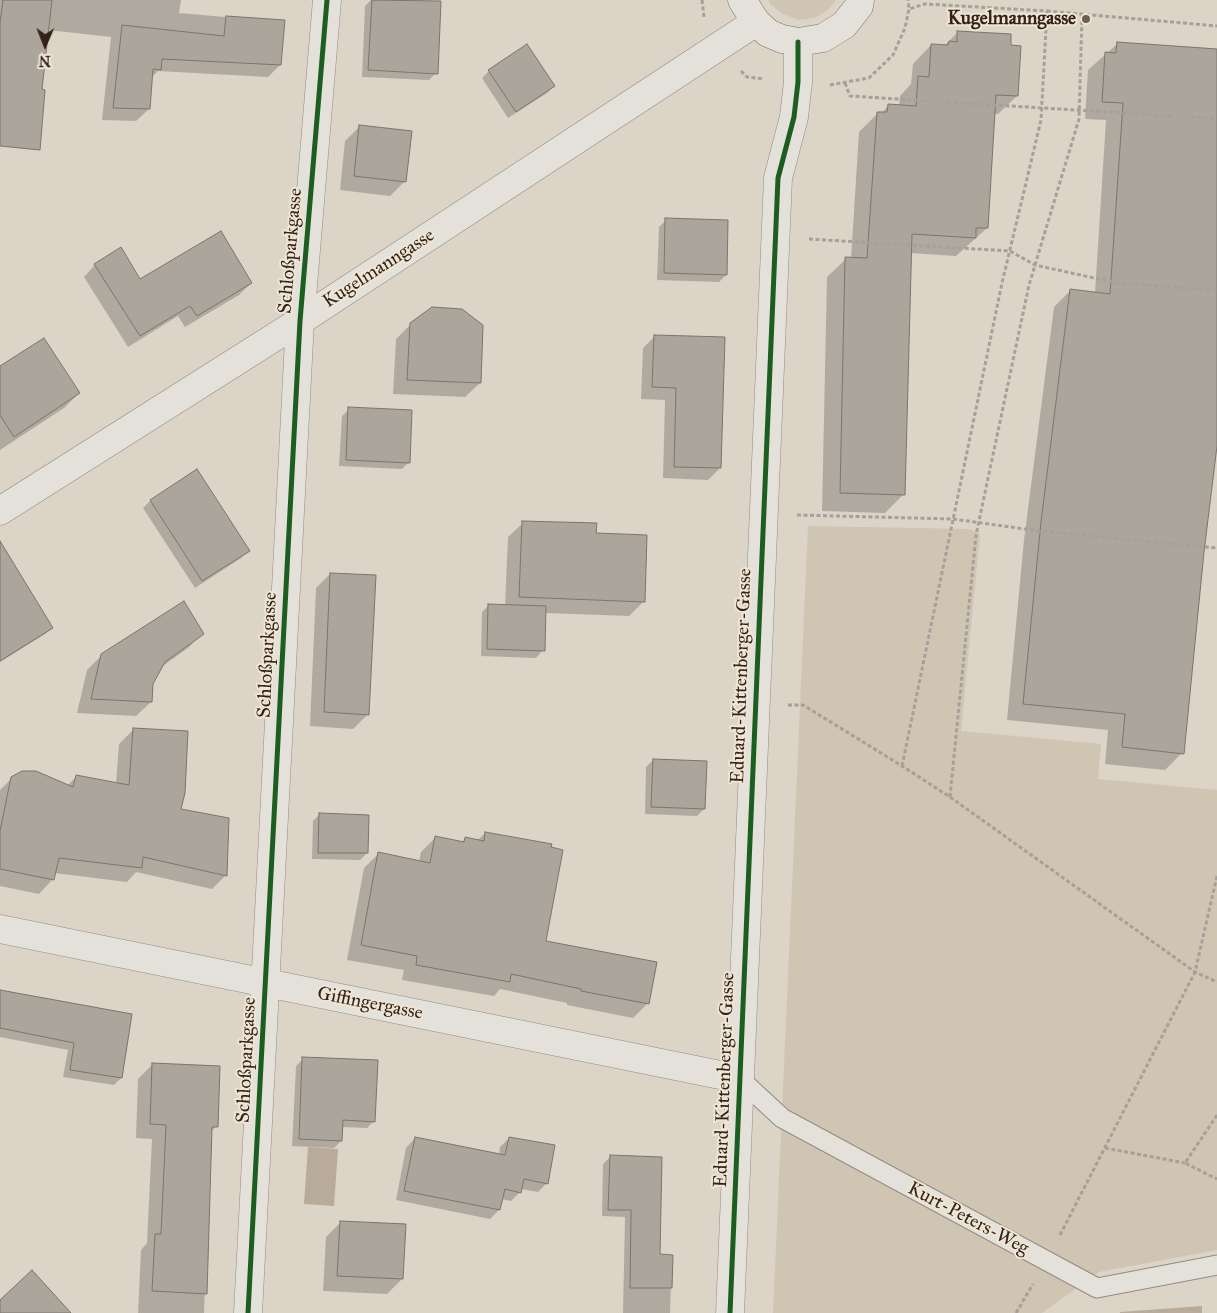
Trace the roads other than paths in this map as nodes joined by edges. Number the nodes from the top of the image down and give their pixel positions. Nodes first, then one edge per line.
1 (327, 0) edge
2 (860, 0) edge
3 (749, 11) edge
4 (798, 42) junction
5 (300, 321) junction
6 (0, 511) edge
7 (0, 929) edge
8 (266, 983) junction
9 (740, 1078) junction
10 (1217, 1265) edge
11 (248, 1313) edge
12 (730, 1313) edge

1 - 5 street, Schloßparkgasse
2 - 4 street
3 - 4 street
3 - 5 street, Kugelmanngasse
4 - 9 street, Eduard-Kittenberger-Gasse
5 - 6 street, Kugelmanngasse
5 - 8 street, Schloßparkgasse
7 - 8 street, Giffingergasse
8 - 9 street, Giffingergasse
8 - 11 street, Schloßparkgasse
9 - 10 lane, Kurt-Peters-Weg
9 - 12 street, Eduard-Kittenberger-Gasse

